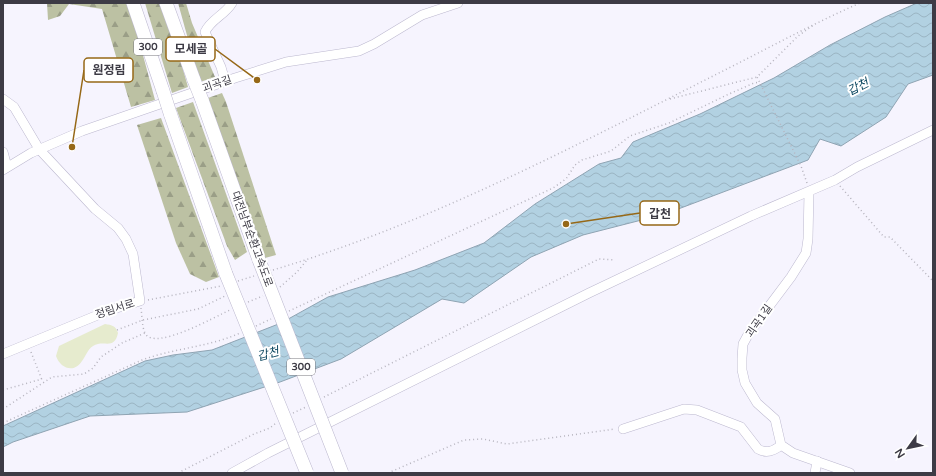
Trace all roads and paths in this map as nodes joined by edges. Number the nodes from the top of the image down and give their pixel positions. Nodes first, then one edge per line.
1 (133, 3) edge
2 (166, 3) edge
3 (232, 3) edge
4 (458, 3) edge
5 (860, 3) edge
6 (819, 22) junction
7 (757, 77) junction
8 (225, 81) junction
9 (760, 82) junction
10 (3, 99) edge
11 (666, 99) junction
12 (933, 130) edge
13 (39, 149) junction
14 (3, 152) edge
15 (5, 169) edge
16 (805, 177) dead end
17 (566, 179) dead end
18 (835, 180) junction
19 (809, 192) junction
20 (307, 260) junction
21 (615, 260) dead end
22 (267, 272) dead end
23 (260, 274) dead end
24 (225, 280) junction
25 (238, 281) dead end
26 (933, 281) edge
27 (279, 287) dead end
28 (228, 295) dead end
29 (266, 295) dead end
30 (140, 301) junction
31 (246, 303) dead end
32 (232, 308) dead end
33 (143, 320) junction
34 (117, 330) dead end
35 (145, 333) junction
36 (28, 344) junction
37 (3, 354) edge
38 (42, 380) junction
39 (3, 390) edge
40 (320, 400) dead end
41 (306, 406) dead end
42 (3, 409) edge
43 (292, 414) dead end
44 (279, 420) dead end
45 (623, 428) joint
46 (781, 445) junction
47 (817, 461) junction
48 (178, 473) edge
49 (232, 473) edge
50 (307, 473) edge
51 (342, 473) edge
52 (388, 473) edge
53 (815, 473) edge
54 (850, 473) edge

1 - 24 highway, 300, bridge
2 - 51 highway, 대전남부순환고속도로 / 300, bridge
3 - 8 street
4 - 8 street, 괴곡길
5 - 6 path
6 - 7 path
6 - 11 path
7 - 9 path
7 - 11 path
8 - 13 street, 괴곡길
9 - 16 path
9 - 17 path
10 - 13 street, 정림서로
11 - 20 path
12 - 18 street
13 - 15 street, 괴곡길
13 - 30 street, 정림서로
14 - 15 street
18 - 19 street
18 - 26 path
19 - 46 street, 괴곡1길
19 - 49 street
20 - 22 path
20 - 27 path
21 - 40 path
23 - 25 path
24 - 30 path
24 - 50 highway, 300, bridge
28 - 33 path
29 - 31 path
30 - 33 path
30 - 36 street, 정림서로
32 - 35 path
33 - 34 path
33 - 35 path
35 - 38 path
36 - 37 street, 정림서로
36 - 38 path
38 - 39 path
38 - 42 path
41 - 43 path
44 - 48 path
45 - 46 street
45 - 52 path
46 - 47 street
47 - 53 street
47 - 54 street

